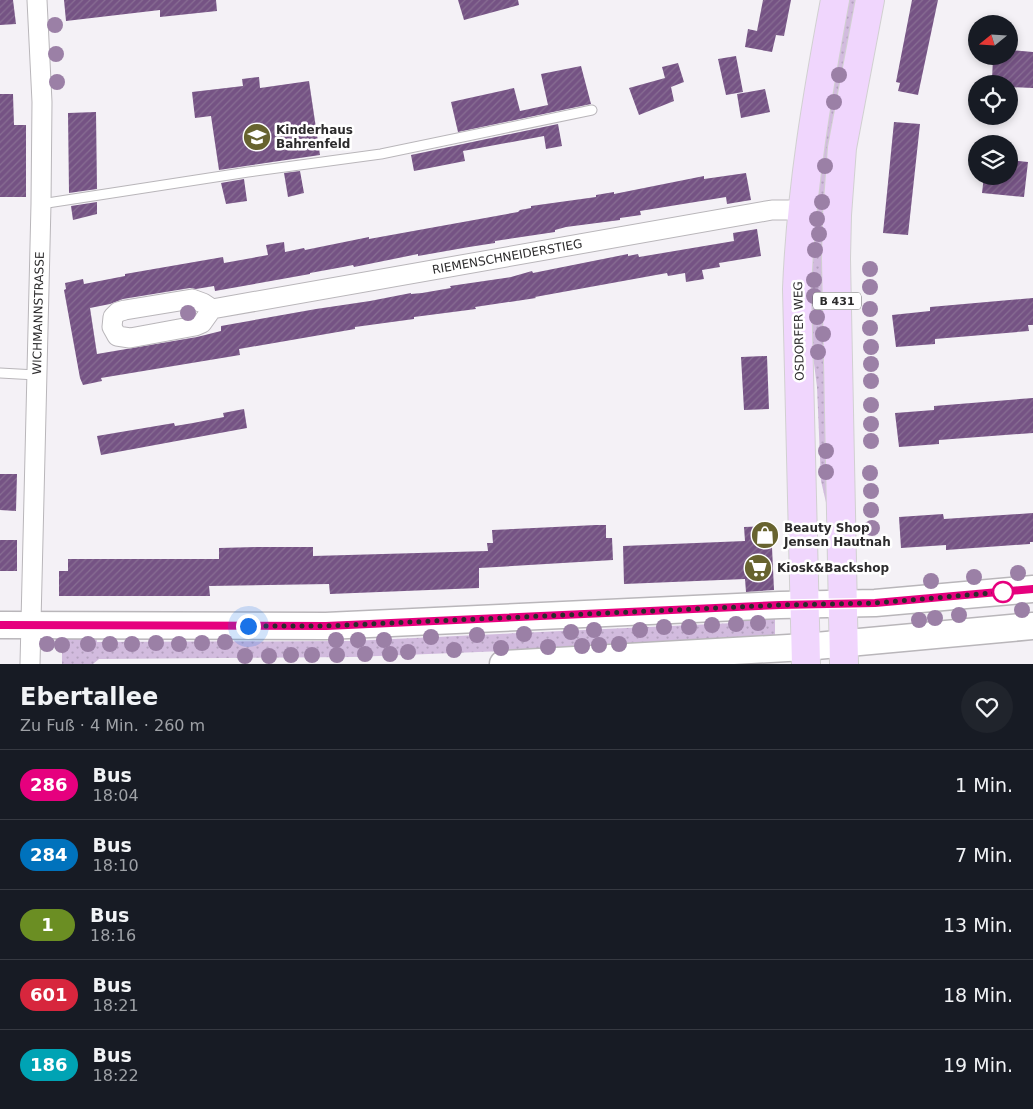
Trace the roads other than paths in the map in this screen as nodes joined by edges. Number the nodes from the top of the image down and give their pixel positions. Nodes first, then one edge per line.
1 (37, 0) edge
2 (835, 0) edge
3 (870, 0) edge
4 (592, 110) dead end
5 (41, 204) junction
6 (802, 210) junction
7 (212, 309) dead end
8 (0, 373) edge
9 (36, 375) junction
10 (1033, 588) edge
11 (844, 604) junction
12 (805, 605) junction
13 (0, 625) edge
14 (31, 626) junction
15 (1033, 626) edge
16 (844, 654) edge
17 (805, 655) edge
18 (30, 664) edge
19 (503, 664) edge

1 - 5 street, WICHMANNSTRASSE
2 - 6 main road, OSDORFER WEG / B 431
3 - 11 main road, B 431
4 - 5 lane
5 - 9 street, WICHMANNSTRASSE
6 - 7 street, RIEMENSCHNEIDERSTIEG
6 - 12 main road, OSDORFER WEG / B 431
8 - 9 lane
9 - 14 street, WICHMANNSTRASSE
10 - 11 main road
11 - 12 main road
11 - 16 main road, B 431
12 - 14 main road
12 - 17 main road, OSDORFER WEG / B 431
13 - 14 main road
14 - 18 street, WICHMANNSTRASSE
15 - 16 main road
16 - 17 main road
17 - 19 main road

